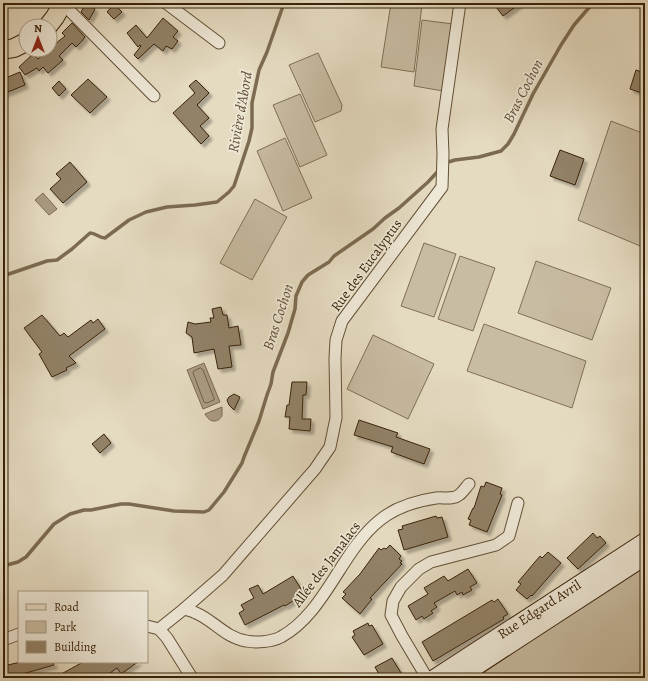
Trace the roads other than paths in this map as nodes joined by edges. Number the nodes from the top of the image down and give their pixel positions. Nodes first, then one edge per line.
1 (62, 3) edge
2 (166, 3) edge
3 (460, 3) edge
4 (54, 18) edge
5 (219, 43) dead end
6 (18, 46) edge
7 (3, 50) edge
8 (154, 96) dead end
9 (469, 484) dead end
10 (518, 503) dead end
11 (645, 541) edge
12 (645, 557) edge
13 (184, 609) junction
14 (148, 626) edge
15 (158, 629) junction
16 (18, 634) edge
17 (3, 640) edge
18 (192, 678) edge
19 (427, 678) edge
20 (434, 678) edge
21 (459, 678) edge

1 - 4 main road
1 - 8 street
2 - 5 street
3 - 13 street, Rue des Eucalyptus
6 - 7 main road
9 - 13 street, Allée des Jamalacs
10 - 19 street
11 - 20 street, Rue Edgard Avril
12 - 21 street, Rue Edgard Avril
13 - 15 street, Rue des Eucalyptus
14 - 15 street
15 - 18 street
16 - 17 street

